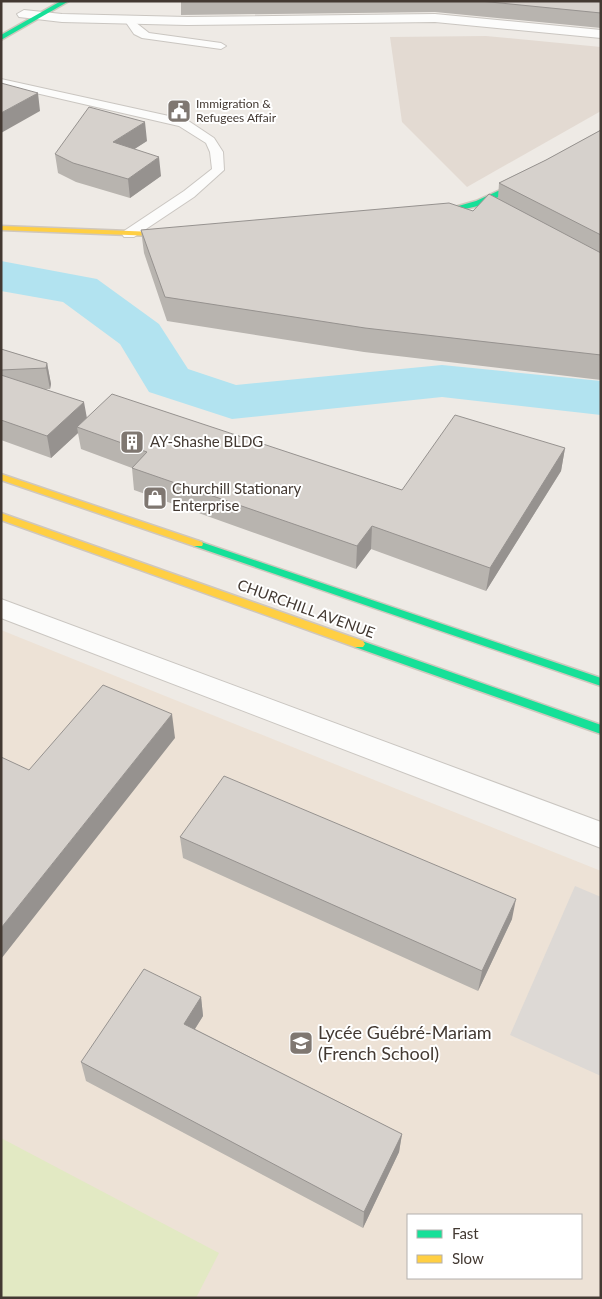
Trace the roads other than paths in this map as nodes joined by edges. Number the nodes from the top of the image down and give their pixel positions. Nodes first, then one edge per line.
1 (45, 1) edge
2 (66, 1) edge
3 (24, 14) junction
4 (41, 16) junction
5 (130, 21) junction
6 (3, 33) edge
7 (601, 34) edge
8 (221, 46) dead end
9 (1, 82) edge
10 (544, 173) edge
11 (479, 203) junction
12 (501, 215) edge
13 (414, 218) edge
14 (1, 228) edge
15 (129, 234) junction
16 (192, 235) edge
17 (1, 477) edge
18 (1, 516) edge
19 (1, 608) edge
20 (601, 682) edge
21 (601, 730) edge
22 (601, 835) edge

1 - 3 main road
2 - 4 main road
3 - 4 street
3 - 6 main road
4 - 5 street
4 - 6 main road
5 - 7 street
5 - 8 lane
9 - 15 lane
10 - 11 main road
11 - 12 street
11 - 13 main road
14 - 15 main road
15 - 16 main road
17 - 20 main road, CHURCHILL AVENUE
18 - 21 main road, CHURCHILL AVENUE
19 - 22 street

